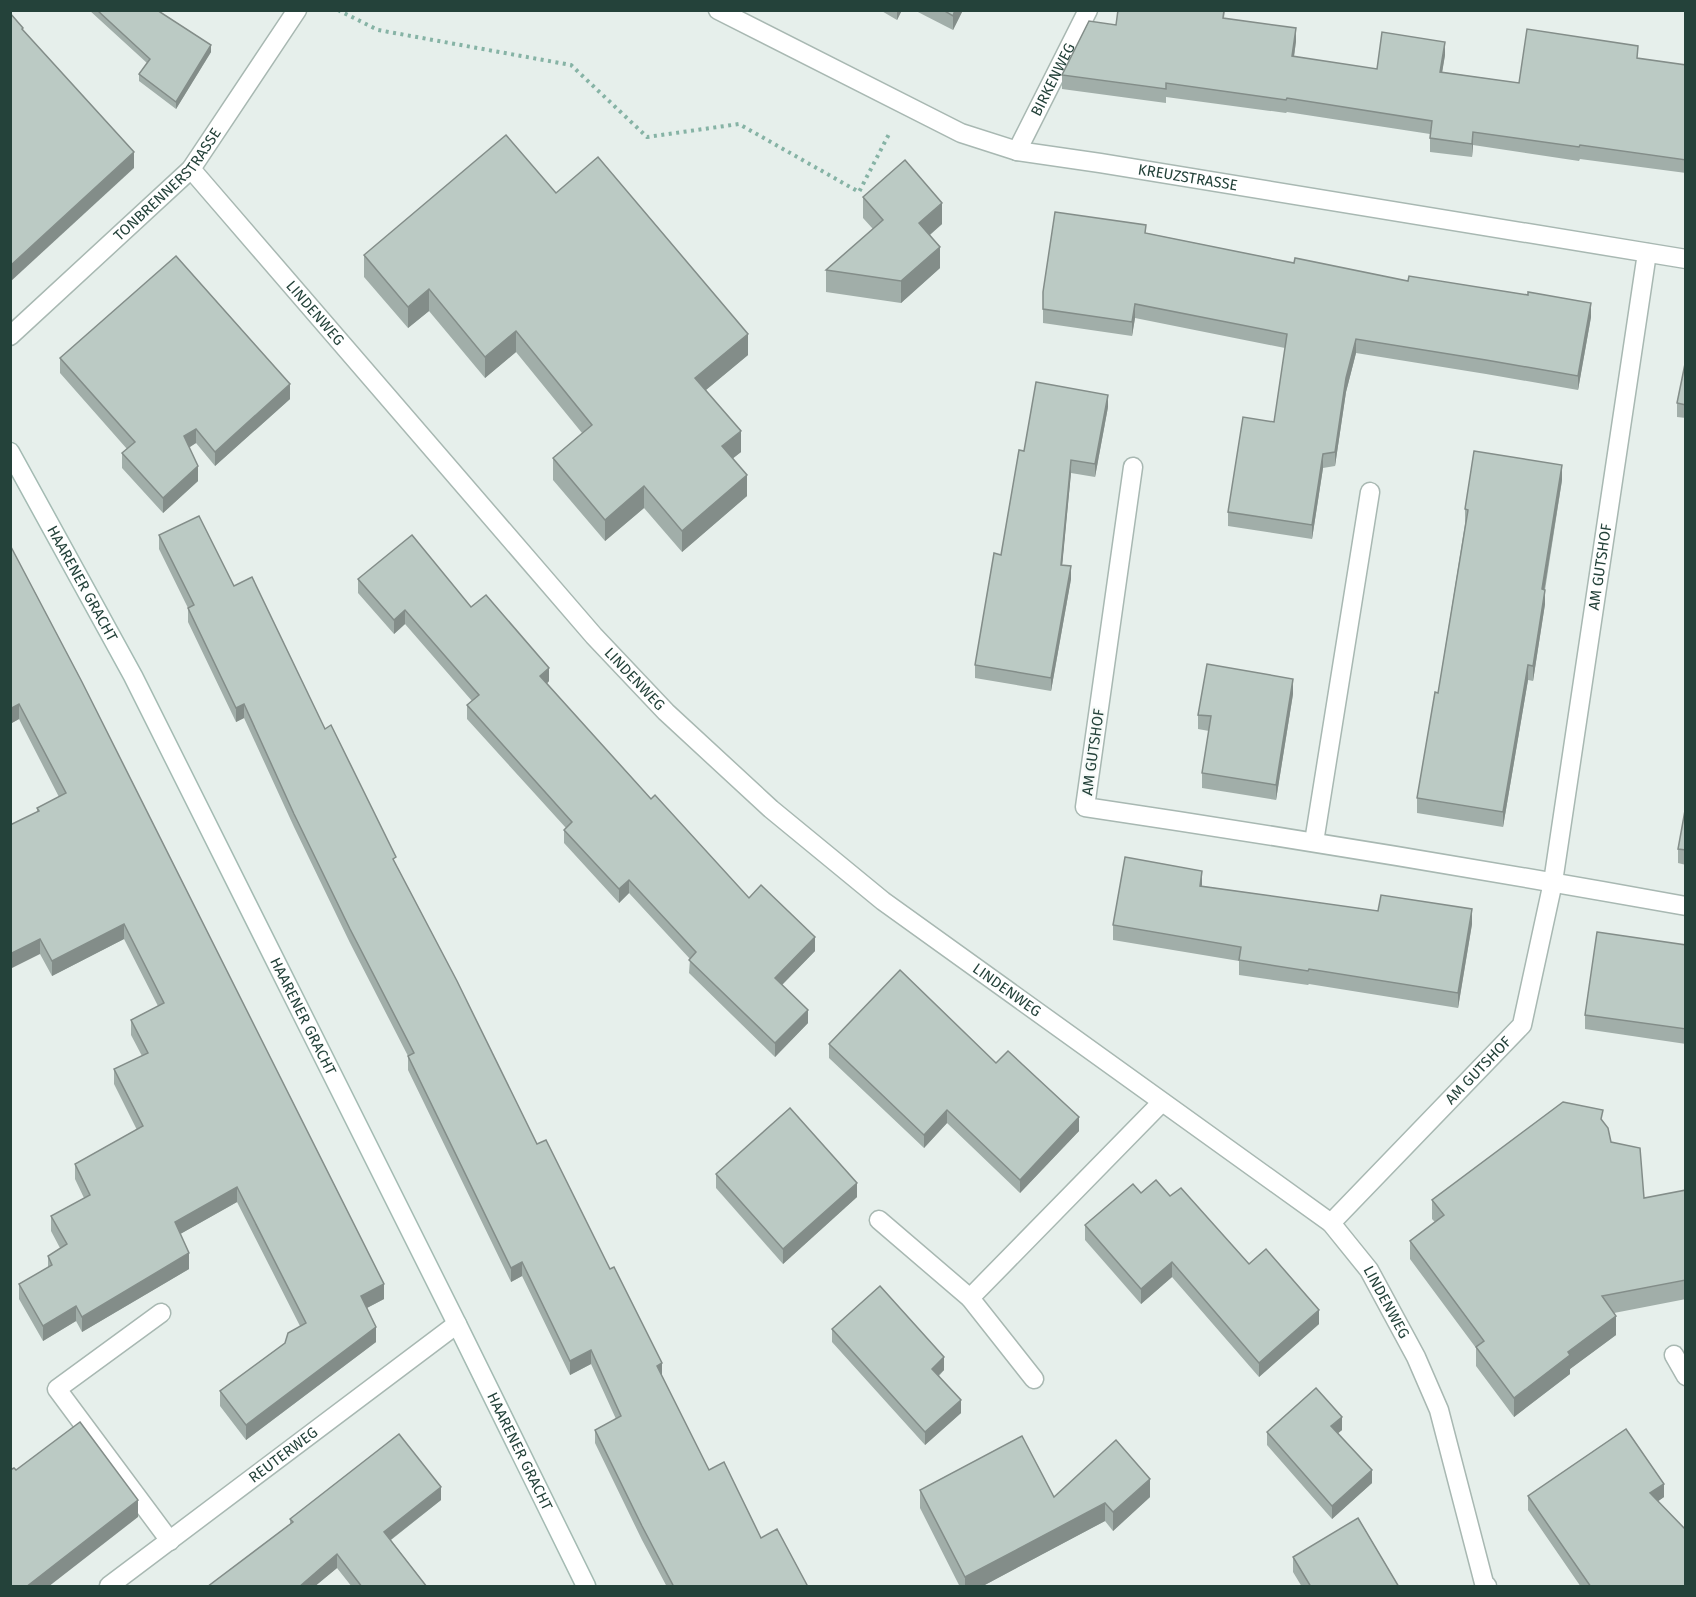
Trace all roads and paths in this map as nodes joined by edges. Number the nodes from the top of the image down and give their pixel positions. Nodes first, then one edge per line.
1 (297, 10) edge
2 (338, 10) edge
3 (718, 10) edge
4 (1088, 10) edge
5 (906, 105) junction
6 (1017, 151) junction
7 (191, 170) junction
8 (1647, 253) junction
9 (1686, 260) edge
10 (10, 336) edge
11 (10, 452) edge
12 (1133, 467) dead end
13 (1370, 492) dead end
14 (1314, 842) junction
15 (1553, 882) junction
16 (1686, 906) edge
17 (1161, 1102) junction
18 (879, 1220) dead end
19 (1331, 1223) junction
20 (970, 1298) junction
21 (161, 1313) dead end
22 (457, 1324) junction
23 (1674, 1355) dead end
24 (1686, 1376) edge
25 (1034, 1379) dead end
26 (170, 1540) junction
27 (1484, 1585) edge
28 (109, 1587) edge
29 (586, 1587) edge

1 - 7 street, TONBRENNERSTRASSE
2 - 5 path
3 - 5 street, KREUZSTRASSE
4 - 6 street, BIRKENWEG
5 - 6 street, KREUZSTRASSE
6 - 8 street, KREUZSTRASSE
7 - 10 street, TONBRENNERSTRASSE
7 - 17 street, LINDENWEG
8 - 9 street, KREUZSTRASSE
8 - 15 street, AM GUTSHOF
11 - 22 street, HAARENER GRACHT
12 - 14 street, AM GUTSHOF
13 - 14 street
14 - 15 street, AM GUTSHOF
15 - 16 street, AM GUTSHOF
15 - 19 street, AM GUTSHOF
17 - 19 street, LINDENWEG
17 - 20 street
18 - 20 street
19 - 27 street, LINDENWEG
20 - 25 street
21 - 26 street
22 - 26 street, REUTERWEG
22 - 29 street, HAARENER GRACHT
23 - 24 street
26 - 28 street, REUTERWEG

